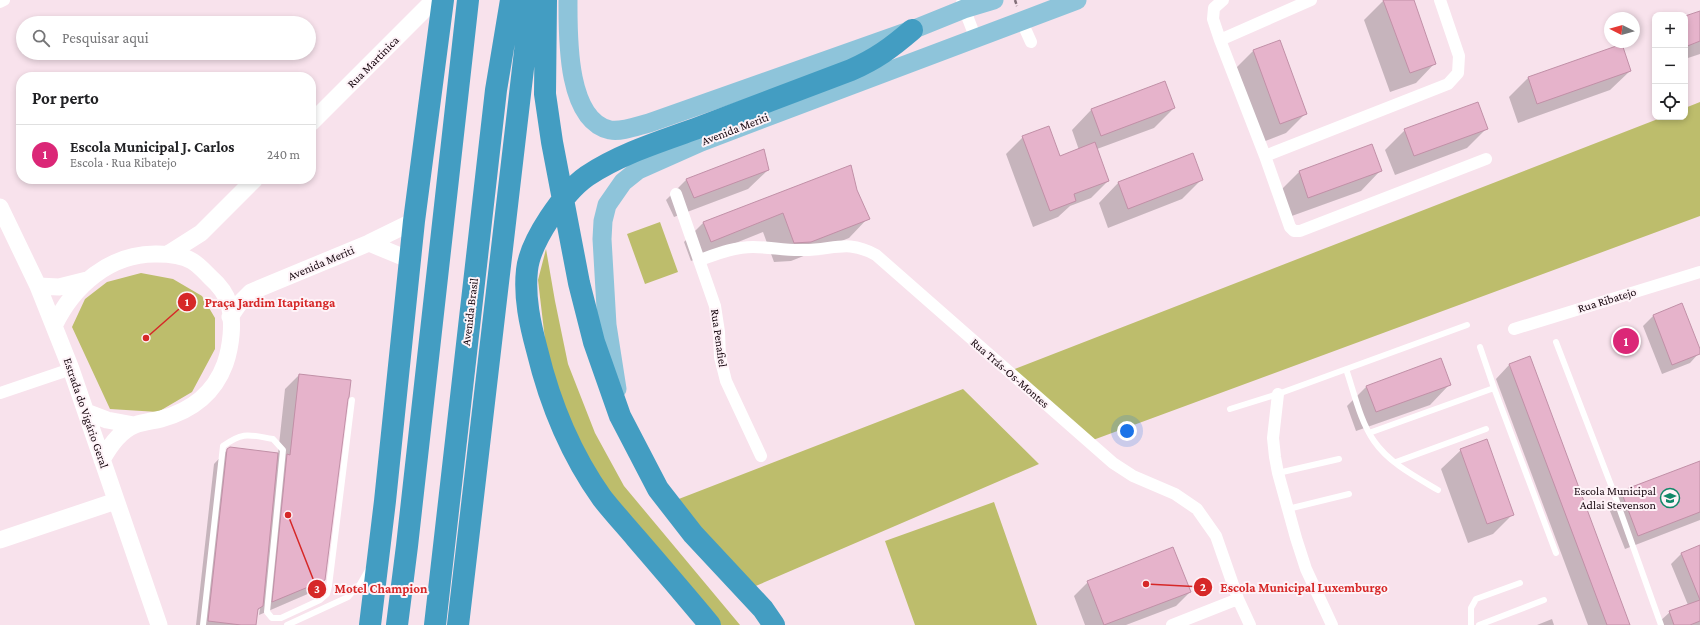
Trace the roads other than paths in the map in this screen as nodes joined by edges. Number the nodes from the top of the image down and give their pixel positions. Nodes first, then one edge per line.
1 (4, 0) edge
2 (434, 0) edge
3 (443, 0) edge
4 (460, 0) edge
5 (468, 0) edge
6 (511, 0) edge
7 (531, 0) edge
8 (546, 0) edge
9 (568, 0) edge
10 (994, 0) edge
11 (1077, 0) edge
12 (1223, 0) edge
13 (1312, 0) edge
14 (1440, 0) edge
15 (0, 2) edge
16 (963, 4) edge
17 (1022, 22) junction
18 (912, 30) junction
19 (976, 39) junction
20 (1220, 40) junction
21 (1031, 42) dead end
22 (316, 118) edge
23 (1265, 156) junction
24 (1486, 159) dead end
25 (250, 184) edge
26 (676, 194) dead end
27 (418, 197) junction
28 (0, 207) edge
29 (414, 221) junction
30 (201, 233) junction
31 (369, 243) junction
32 (168, 254) junction
33 (410, 260) junction
34 (700, 260) junction
35 (193, 261) junction
36 (1700, 272) edge
37 (87, 280) junction
38 (38, 286) junction
39 (220, 288) junction
40 (252, 292) junction
41 (230, 316) junction
42 (1467, 325) dead end
43 (54, 326) junction
44 (1514, 329) dead end
45 (1556, 342) dead end
46 (1480, 346) dead end
47 (71, 369) junction
48 (1346, 369) junction
49 (1494, 388) junction
50 (0, 394) edge
51 (1278, 394) junction
52 (352, 400) dead end
53 (1230, 409) dead end
54 (86, 412) junction
55 (620, 416) junction
56 (134, 425) junction
57 (1486, 429) dead end
58 (1369, 433) junction
59 (761, 456) dead end
60 (1339, 459) dead end
61 (102, 460) junction
62 (1396, 462) junction
63 (1278, 473) junction
64 (1438, 490) dead end
65 (1349, 494) dead end
66 (116, 501) junction
67 (1288, 510) junction
68 (0, 540) edge
69 (380, 550) junction
70 (1556, 553) dead end
71 (1520, 582) dead end
72 (1238, 599) junction
73 (1544, 600) dead end
74 (159, 625) edge
75 (203, 625) edge
76 (287, 625) edge
77 (370, 625) edge
78 (397, 625) edge
79 (435, 625) edge
80 (458, 625) edge
81 (710, 625) edge
82 (774, 625) edge
83 (1172, 625) edge
84 (1250, 625) edge
85 (1332, 625) edge
86 (1471, 625) edge
87 (1479, 625) edge
88 (1661, 625) edge

1 - 15 street
2 - 22 street, Rua Martinica
3 - 27 highway
4 - 27 highway
5 - 78 highway
6 - 79 highway, Avenida Brasil
7 - 80 highway, Avenida Brasil
8 - 55 highway
9 - 18 main road
10 - 16 main road
11 - 17 main road, Avenida Meriti
12 - 20 street
13 - 20 street
14 - 23 street
16 - 18 main road
16 - 19 street
17 - 19 main road, Avenida Meriti
17 - 21 street
18 - 81 highway
19 - 55 main road, Avenida Meriti
20 - 23 street
23 - 24 street
25 - 30 street
26 - 34 street, Rua Penafiel
27 - 29 highway
28 - 38 street, Estrada do Vigário Geral
29 - 31 street, Avenida Meriti
29 - 33 highway
30 - 32 street
30 - 35 street
31 - 33 street, Avenida Meriti
31 - 40 street, Avenida Meriti
32 - 35 street
32 - 37 street
33 - 69 highway
34 - 59 street, Rua Penafiel
34 - 72 street, Rua Trás-Os-Montes
35 - 39 street
36 - 44 street, Rua Ribatejo
37 - 38 street
37 - 43 street
38 - 43 street, Estrada do Vigário Geral
39 - 40 street, Avenida Meriti
39 - 41 street
40 - 41 street, Avenida Meriti
41 - 56 street
42 - 48 lane
43 - 47 street, Estrada do Vigário Geral
45 - 88 lane
46 - 49 lane
47 - 50 street
47 - 54 street, Estrada do Vigário Geral
48 - 51 lane
48 - 58 lane
49 - 58 lane
49 - 70 lane
51 - 53 lane
51 - 63 street
52 - 75 lane
54 - 56 street
54 - 61 street, Estrada do Vigário Geral
55 - 82 highway
56 - 61 street
57 - 62 lane
58 - 62 lane
60 - 63 lane
61 - 66 street, Estrada do Vigário Geral
62 - 64 lane
63 - 67 street
65 - 67 lane
66 - 68 street
66 - 74 street, Estrada do Vigário Geral
67 - 85 street
69 - 76 lane
69 - 77 highway
71 - 86 lane
72 - 83 street
72 - 84 street, Rua Trás-Os-Montes
73 - 87 lane

